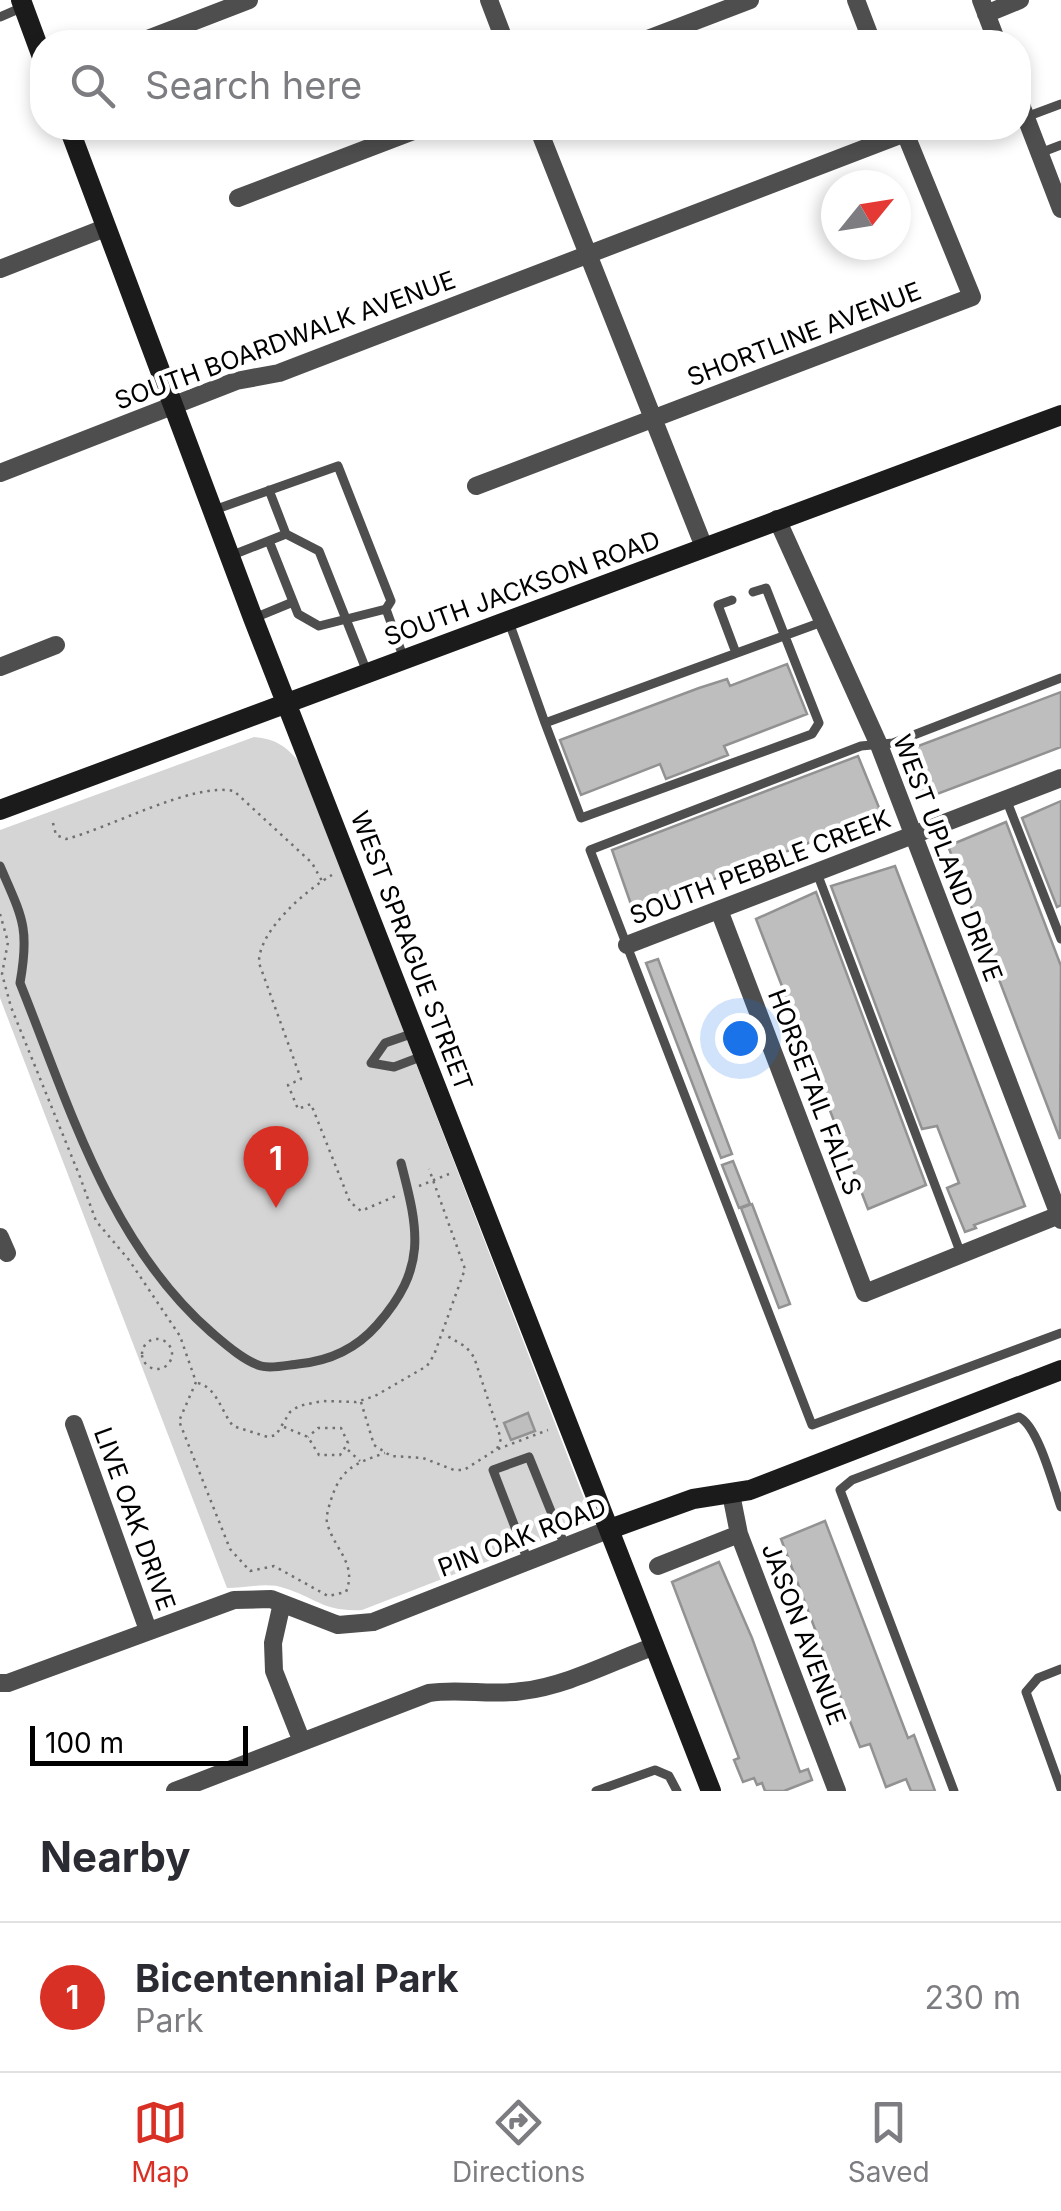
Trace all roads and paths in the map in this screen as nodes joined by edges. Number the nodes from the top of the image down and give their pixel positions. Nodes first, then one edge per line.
1 (249, 0) edge
2 (489, 0) edge
3 (750, 0) edge
4 (856, 0) edge
5 (1020, 0) edge
6 (22, 4) edge
7 (984, 7) edge
8 (0, 17) edge
9 (32, 30) edge
10 (171, 30) edge
11 (500, 30) edge
12 (671, 30) edge
13 (867, 30) edge
14 (1061, 104) edge
15 (1031, 115) edge
16 (1031, 130) edge
17 (72, 140) edge
18 (390, 140) edge
19 (543, 140) edge
20 (879, 140) edge
21 (908, 140) edge
22 (1061, 145) edge
23 (1040, 153) junction
24 (238, 198) dead end
25 (1061, 209) edge
26 (105, 228) junction
27 (588, 256) junction
28 (0, 269) edge
29 (173, 405) junction
30 (1061, 415) edge
31 (654, 418) junction
32 (0, 472) edge
33 (476, 486) dead end
34 (269, 490) junction
35 (212, 510) junction
36 (777, 518) junction
37 (286, 534) junction
38 (269, 541) junction
39 (704, 547) junction
40 (230, 556) junction
41 (293, 602) junction
42 (772, 603) junction
43 (734, 605) dead end
44 (386, 609) junction
45 (253, 618) junction
46 (346, 618) junction
47 (508, 620) junction
48 (724, 620) junction
49 (740, 620) dead end
50 (822, 622) junction
51 (785, 636) junction
52 (56, 645) dead end
53 (736, 653) junction
54 (404, 658) junction
55 (0, 668) edge
56 (367, 672) junction
57 (1061, 678) edge
58 (288, 702) junction
59 (544, 723) junction
60 (878, 745) junction
61 (1061, 778) edge
62 (1006, 799) junction
63 (0, 810) edge
64 (53, 823) dead end
65 (912, 835) junction
66 (0, 866) edge
67 (816, 872) junction
68 (334, 874) dead end
69 (322, 881) junction
70 (718, 910) junction
71 (1061, 939) edge
72 (626, 945) junction
73 (416, 1032) junction
74 (426, 1056) junction
75 (401, 1164) dead end
76 (450, 1174) dead end
77 (408, 1190) junction
78 (1060, 1218) edge
79 (961, 1254) junction
80 (1061, 1333) edge
81 (444, 1334) dead end
82 (184, 1347) dead end
83 (172, 1349) junction
84 (1061, 1370) edge
85 (196, 1382) dead end
86 (360, 1400) dead end
87 (74, 1424) dead end
88 (284, 1427) dead end
89 (548, 1430) dead end
90 (308, 1438) junction
91 (346, 1449) junction
92 (497, 1449) junction
93 (385, 1453) junction
94 (360, 1463) junction
95 (731, 1494) junction
96 (1061, 1507) edge
97 (610, 1529) junction
98 (739, 1534) junction
99 (565, 1546) junction
100 (528, 1561) junction
101 (658, 1566) dead end
102 (282, 1603) junction
103 (148, 1630) junction
104 (655, 1646) junction
105 (1061, 1669) edge
106 (0, 1683) edge
107 (302, 1742) junction
108 (1061, 1789) edge
109 (175, 1791) edge
110 (596, 1791) edge
111 (677, 1791) edge
112 (711, 1791) edge
113 (838, 1791) edge
114 (954, 1791) edge

1 - 10 street
2 - 11 street
3 - 12 street
4 - 13 street
5 - 7 street
6 - 8 lane
6 - 9 street
14 - 15 lane
16 - 23 street
17 - 26 street, WEST SPRAGUE STREET
18 - 24 street
19 - 27 street
20 - 27 street, SOUTH BOARDWALK AVENUE
21 - 31 street, SHORTLINE AVENUE
22 - 23 lane
23 - 25 street
26 - 28 street
26 - 29 street, WEST SPRAGUE STREET
27 - 29 street, SOUTH BOARDWALK AVENUE
27 - 31 street
29 - 32 street, SOUTH BOARDWALK AVENUE
29 - 35 street, WEST SPRAGUE STREET
30 - 36 street, SOUTH JACKSON ROAD
31 - 33 street, SHORTLINE AVENUE
31 - 39 street
34 - 35 lane
34 - 37 lane
34 - 44 lane
35 - 40 street, WEST SPRAGUE STREET
36 - 39 street, SOUTH JACKSON ROAD
36 - 50 street, WEST UPLAND DRIVE
37 - 38 lane
37 - 46 lane
38 - 40 lane
38 - 41 lane
39 - 47 street, SOUTH JACKSON ROAD
40 - 45 street, WEST SPRAGUE STREET
41 - 45 lane
41 - 46 lane
42 - 42 lane
42 - 51 lane
43 - 48 lane
44 - 46 lane
44 - 54 lane
45 - 58 street, WEST SPRAGUE STREET
46 - 56 lane
47 - 54 street, SOUTH JACKSON ROAD
47 - 59 lane
48 - 49 lane
48 - 53 lane
50 - 51 lane
50 - 60 street, WEST UPLAND DRIVE
51 - 53 lane
51 - 59 lane
52 - 55 street
53 - 59 lane
54 - 56 street, SOUTH JACKSON ROAD
56 - 58 street, SOUTH JACKSON ROAD
57 - 60 lane
58 - 63 street, SOUTH JACKSON ROAD
58 - 73 street, WEST SPRAGUE STREET
60 - 65 street, WEST UPLAND DRIVE
60 - 72 lane
61 - 62 street, SOUTH PEBBLE CREEK
62 - 65 street, SOUTH PEBBLE CREEK
62 - 71 lane
64 - 69 path
65 - 67 street, SOUTH PEBBLE CREEK
65 - 78 street, WEST UPLAND DRIVE
66 - 77 lane
67 - 70 street, SOUTH PEBBLE CREEK
67 - 79 lane
68 - 69 path
69 - 77 path
70 - 72 street, SOUTH PEBBLE CREEK
70 - 79 street, HORSETAIL FALLS
72 - 80 lane
73 - 74 street, WEST SPRAGUE STREET
73 - 74 lane
74 - 97 street, WEST SPRAGUE STREET
75 - 77 lane
76 - 77 path
78 - 79 street
81 - 92 path
82 - 83 path
83 - 83 path
84 - 95 street, PIN OAK ROAD
85 - 94 path
86 - 93 path
87 - 103 street, LIVE OAK DRIVE
88 - 90 path
89 - 92 path
90 - 91 path
90 - 91 path
91 - 94 path
92 - 93 path
93 - 94 path
95 - 97 street, PIN OAK ROAD
95 - 98 street, JASON AVENUE
96 - 114 lane
97 - 99 street, PIN OAK ROAD
97 - 104 street, WEST SPRAGUE STREET
98 - 101 street
98 - 113 street, JASON AVENUE
99 - 100 street, PIN OAK ROAD
99 - 100 lane
100 - 102 street, PIN OAK ROAD
102 - 103 street, PIN OAK ROAD
102 - 107 street
103 - 106 street, PIN OAK ROAD
104 - 107 street
104 - 112 street, WEST SPRAGUE STREET
105 - 108 lane
107 - 109 street
110 - 111 lane

